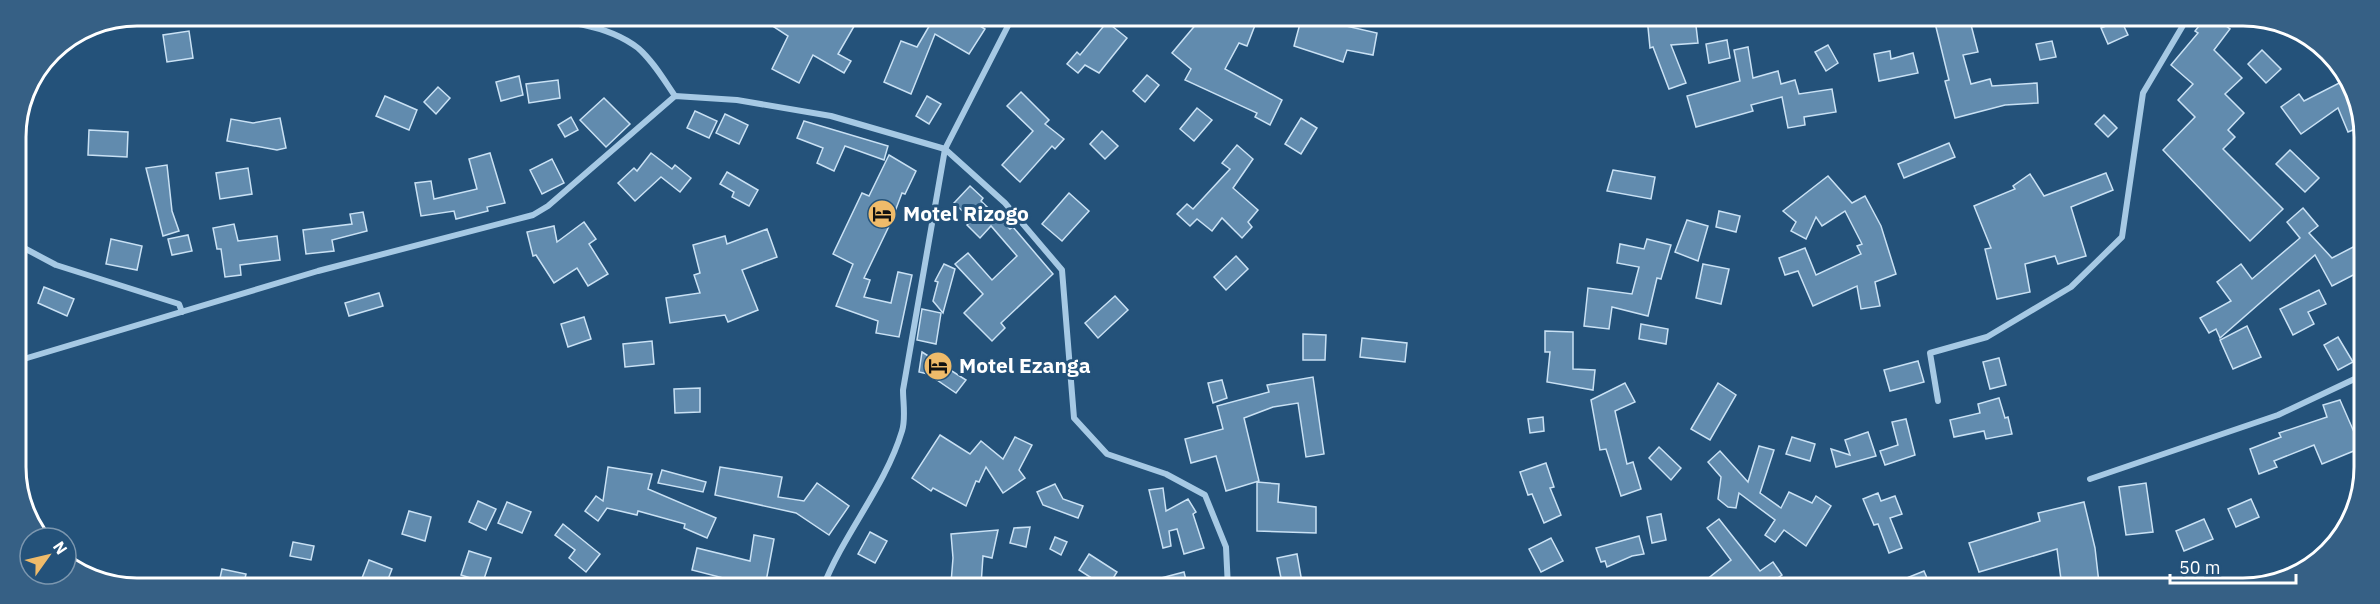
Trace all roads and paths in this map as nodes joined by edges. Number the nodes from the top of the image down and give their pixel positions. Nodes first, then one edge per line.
1 (577, 26) edge
2 (1008, 26) edge
3 (2183, 26) edge
4 (675, 96) junction
5 (945, 149) junction
6 (26, 249) edge
7 (182, 312) junction
8 (26, 358) edge
9 (2354, 379) edge
10 (1938, 401) dead end
11 (2090, 479) dead end
12 (826, 578) edge
13 (1228, 578) edge

1 - 4 street
2 - 5 street
3 - 10 street
4 - 5 street
4 - 7 street
5 - 12 street
5 - 13 street
6 - 7 street
7 - 8 street
9 - 11 street

